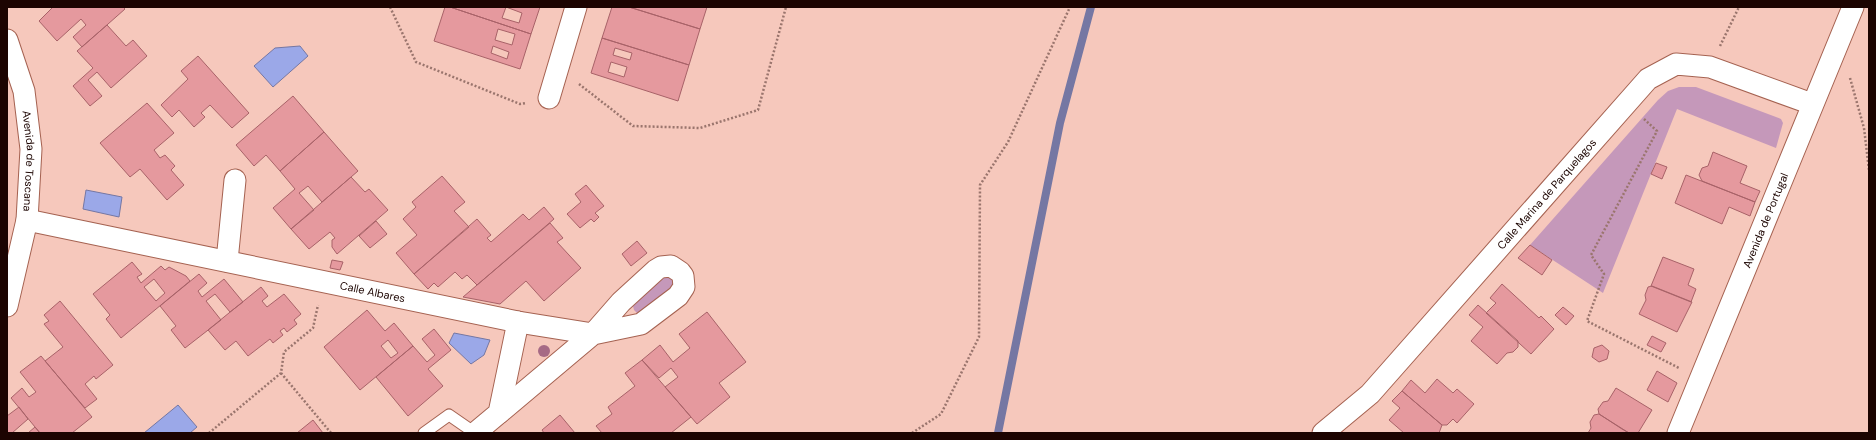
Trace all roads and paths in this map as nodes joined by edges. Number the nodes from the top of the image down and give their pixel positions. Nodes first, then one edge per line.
1 (390, 7) edge
2 (576, 7) edge
3 (786, 7) edge
4 (1070, 7) edge
5 (1739, 7) edge
6 (1853, 7) edge
7 (7, 40) edge
8 (1710, 67) junction
9 (1850, 76) dead end
10 (549, 98) junction
11 (1627, 103) junction
12 (1812, 104) junction
13 (1869, 170) edge
14 (235, 180) dead end
15 (27, 220) junction
16 (227, 261) junction
17 (323, 281) junction
18 (7, 306) edge
19 (518, 322) junction
20 (281, 373) junction
21 (1701, 379) junction
22 (498, 413) junction
23 (209, 433) edge
24 (331, 433) edge
25 (424, 433) edge
26 (475, 433) edge
27 (912, 433) edge
28 (1323, 433) edge
29 (1678, 433) edge

1 - 10 path
2 - 10 street
3 - 10 path
4 - 27 path
5 - 8 path
6 - 12 street, Avenida de Portugal
7 - 15 street, Avenida de Toscana
8 - 11 street, Calle Marina de Parquelagos
8 - 12 street, Calle Marina de Parquelagos
9 - 13 path
11 - 21 path
11 - 28 street, Calle Marina de Parquelagos
12 - 21 street, Avenida de Portugal
14 - 16 street
15 - 16 street, Calle Albares
15 - 18 street, Avenida de Toscana
16 - 17 street, Calle Albares
17 - 19 street, Calle Albares
17 - 20 path
19 - 22 street
19 - 22 street, Calle Albares
20 - 23 path
20 - 24 path
21 - 29 street, Avenida de Portugal
22 - 26 street, Calle Albares
25 - 26 lane

